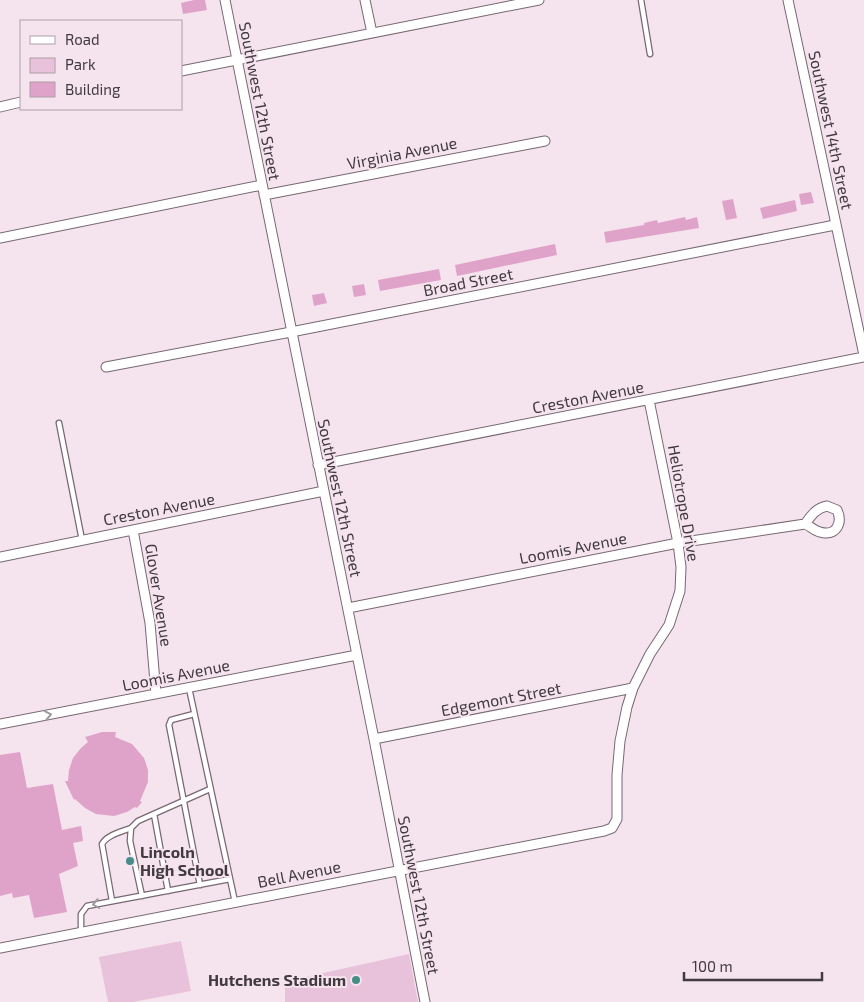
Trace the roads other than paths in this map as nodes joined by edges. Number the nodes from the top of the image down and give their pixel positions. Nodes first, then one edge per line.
1 (224, 0) edge
2 (366, 0) edge
3 (540, 0) edge
4 (641, 0) edge
5 (788, 0) edge
6 (507, 3) edge
7 (372, 33) junction
8 (650, 54) dead end
9 (237, 60) junction
10 (182, 71) edge
11 (20, 102) edge
12 (0, 106) edge
13 (546, 141) dead end
14 (263, 190) junction
15 (836, 225) junction
16 (0, 238) edge
17 (291, 332) junction
18 (864, 356) edge
19 (106, 367) dead end
20 (649, 400) junction
21 (60, 423) dead end
22 (318, 465) junction
23 (324, 492) junction
24 (806, 524) dead end
25 (133, 530) junction
26 (82, 540) junction
27 (678, 543) junction
28 (0, 557) edge
29 (348, 608) junction
30 (357, 655) junction
31 (189, 688) junction
32 (633, 688) junction
33 (156, 694) junction
34 (194, 714) junction
35 (0, 724) edge
36 (374, 739) junction
37 (210, 789) junction
38 (185, 800) junction
39 (154, 814) junction
40 (131, 828) junction
41 (604, 831) joint
42 (399, 870) junction
43 (230, 879) junction
44 (200, 885) junction
45 (168, 891) junction
46 (142, 896) junction
47 (112, 901) junction
48 (235, 902) junction
49 (81, 932) junction
50 (0, 948) edge
51 (424, 1002) edge

1 - 9 street, Southwest 12th Street
2 - 7 street
3 - 6 street
4 - 8 lane
5 - 15 street, Southwest 14th Street
6 - 7 street
7 - 9 street
9 - 10 street
9 - 14 street, Southwest 12th Street
11 - 12 street
13 - 14 street, Virginia Avenue
14 - 16 street, Virginia Avenue
14 - 17 street, Southwest 12th Street
15 - 17 street, Broad Street
15 - 18 street, Southwest 14th Street
17 - 19 street, Broad Street
17 - 22 street, Southwest 12th Street
18 - 20 street, Creston Avenue
20 - 22 street, Creston Avenue
20 - 27 street, Heliotrope Drive
21 - 26 lane
22 - 23 street, Southwest 12th Street
23 - 25 street, Creston Avenue
23 - 29 street, Southwest 12th Street
24 - 27 street, Loomis Avenue
25 - 26 street, Creston Avenue
25 - 33 street, Glover Avenue
26 - 28 street, Creston Avenue
27 - 29 street, Loomis Avenue
27 - 32 street, Heliotrope Drive
29 - 30 street, Southwest 12th Street
30 - 31 street, Loomis Avenue
30 - 36 street, Southwest 12th Street
31 - 33 street, Loomis Avenue
31 - 34 lane
32 - 36 street, Edgemont Street
32 - 41 street, Heliotrope Drive
35 -> 33 street, Loomis Avenue
34 - 37 lane
34 - 38 lane
36 - 42 street, Southwest 12th Street
37 - 38 lane
37 - 43 lane
38 - 39 lane
38 - 44 lane
39 - 40 lane
39 - 45 lane
40 - 46 lane
40 - 47 lane
41 - 42 street, Bell Avenue
42 - 48 street, Bell Avenue
42 - 51 street, Southwest 12th Street
43 - 44 lane
43 - 48 lane
44 - 45 lane
45 - 46 lane
46 - 47 lane
47 -> 49 lane
48 - 49 street, Bell Avenue
49 - 50 street, Bell Avenue

